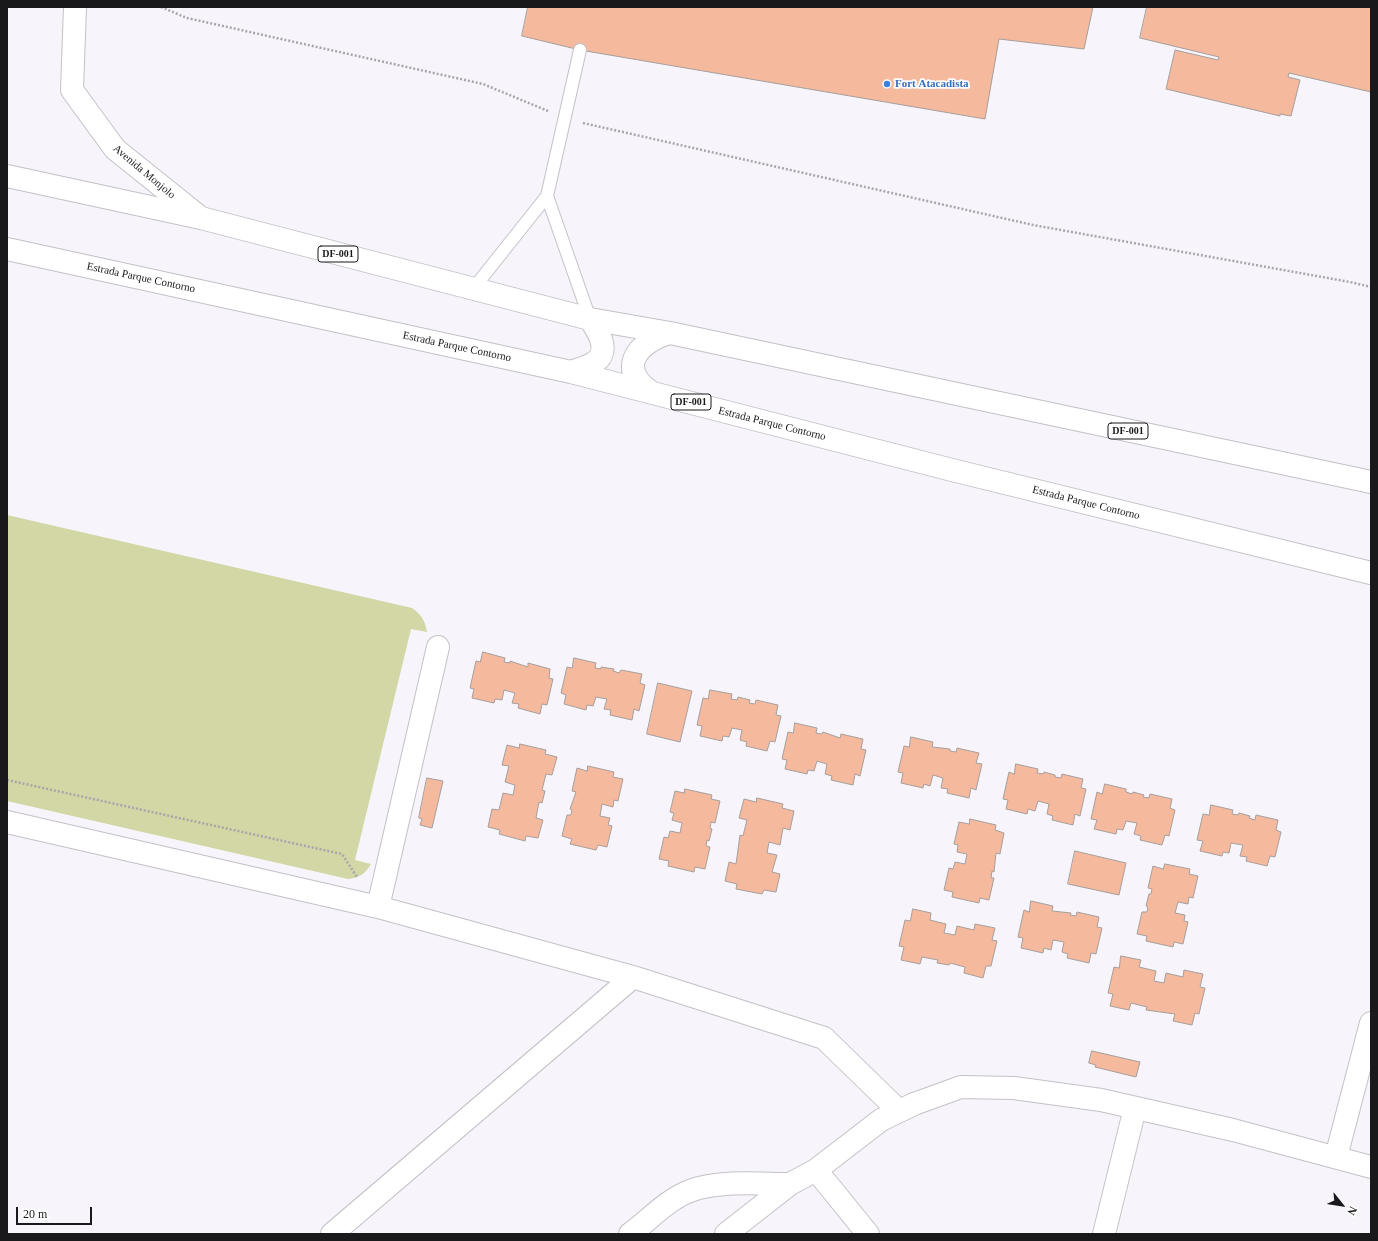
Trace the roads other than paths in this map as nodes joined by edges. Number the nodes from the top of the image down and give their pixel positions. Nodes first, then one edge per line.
1 (75, 7) edge
2 (580, 50) dead end
3 (7, 176) edge
4 (547, 196) junction
5 (201, 218) junction
6 (7, 249) edge
7 (473, 289) junction
8 (590, 319) junction
9 (670, 333) junction
10 (571, 372) junction
11 (651, 392) junction
12 (1371, 482) edge
13 (1371, 573) edge
14 (438, 646) dead end
15 (7, 822) edge
16 (378, 907) junction
17 (633, 977) junction
18 (1371, 1023) edge
19 (1135, 1108) junction
20 (899, 1111) junction
21 (1336, 1157) junction
22 (1371, 1168) edge
23 (816, 1170) junction
24 (790, 1184) junction
25 (332, 1234) edge
26 (630, 1234) edge
27 (726, 1234) edge
28 (868, 1234) edge
29 (1104, 1234) edge

1 - 5 main road, Avenida Monjolo
2 - 4 lane
3 - 5 main road, DF-001
4 - 7 lane
4 - 8 lane
5 - 7 main road, DF-001
6 - 10 main road, Estrada Parque Contorno / DF-001
7 - 8 main road, DF-001
8 - 9 main road, DF-001
8 - 10 main road
9 - 11 main road
9 - 12 main road, DF-001
10 - 11 main road, Estrada Parque Contorno / DF-001
11 - 13 main road, Estrada Parque Contorno / DF-001
14 - 16 main road
15 - 16 main road
16 - 17 main road
17 - 20 main road
17 - 25 main road
18 - 21 main road
19 - 20 main road
19 - 21 main road
19 - 29 main road
20 - 23 main road
21 - 22 main road
23 - 24 main road
23 - 28 main road
24 - 26 main road
24 - 27 main road

